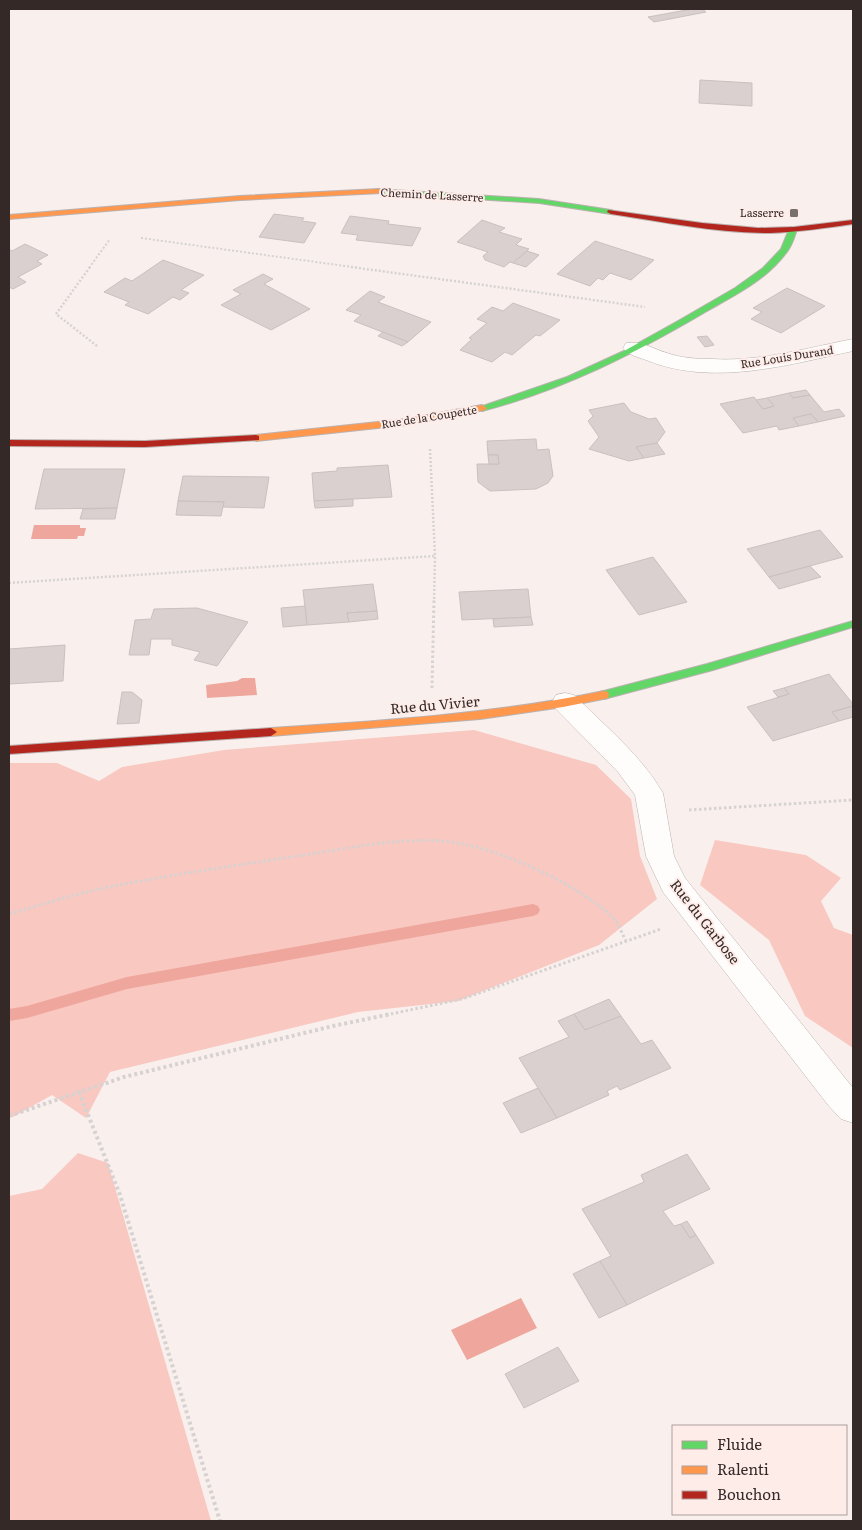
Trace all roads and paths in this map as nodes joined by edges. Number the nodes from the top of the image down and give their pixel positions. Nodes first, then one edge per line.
1 (9, 217) edge
2 (853, 222) edge
3 (793, 230) junction
4 (114, 234) dead end
5 (133, 237) dead end
6 (686, 321) junction
7 (853, 345) edge
8 (97, 346) dead end
9 (634, 348) junction
10 (429, 418) junction
11 (9, 443) edge
12 (435, 556) junction
13 (9, 582) edge
14 (853, 624) edge
15 (565, 702) junction
16 (432, 721) junction
17 (9, 750) edge
18 (853, 800) edge
19 (655, 824) junction
20 (9, 914) edge
21 (79, 1092) junction
22 (853, 1109) edge
23 (9, 1116) edge
24 (220, 1521) edge

1 - 3 street, Chemin de Lasserre
2 - 3 street, Chemin de Lasserre
3 - 6 street, Rue de la Coupette
4 - 8 path
5 - 6 path
6 - 9 street, Rue de la Coupette
7 - 9 street, Rue Louis Durand
9 - 10 street, Rue de la Coupette
10 - 11 street, Rue de la Coupette
10 - 12 path
12 - 13 path
12 - 16 path
14 - 15 street, Rue du Vivier
15 - 16 street, Rue du Vivier
15 - 19 street, Rue du Garbose
16 - 17 street, Rue du Vivier
18 - 19 path
19 - 22 street, Rue du Garbose
20 - 21 path
21 - 23 path
21 - 24 path

